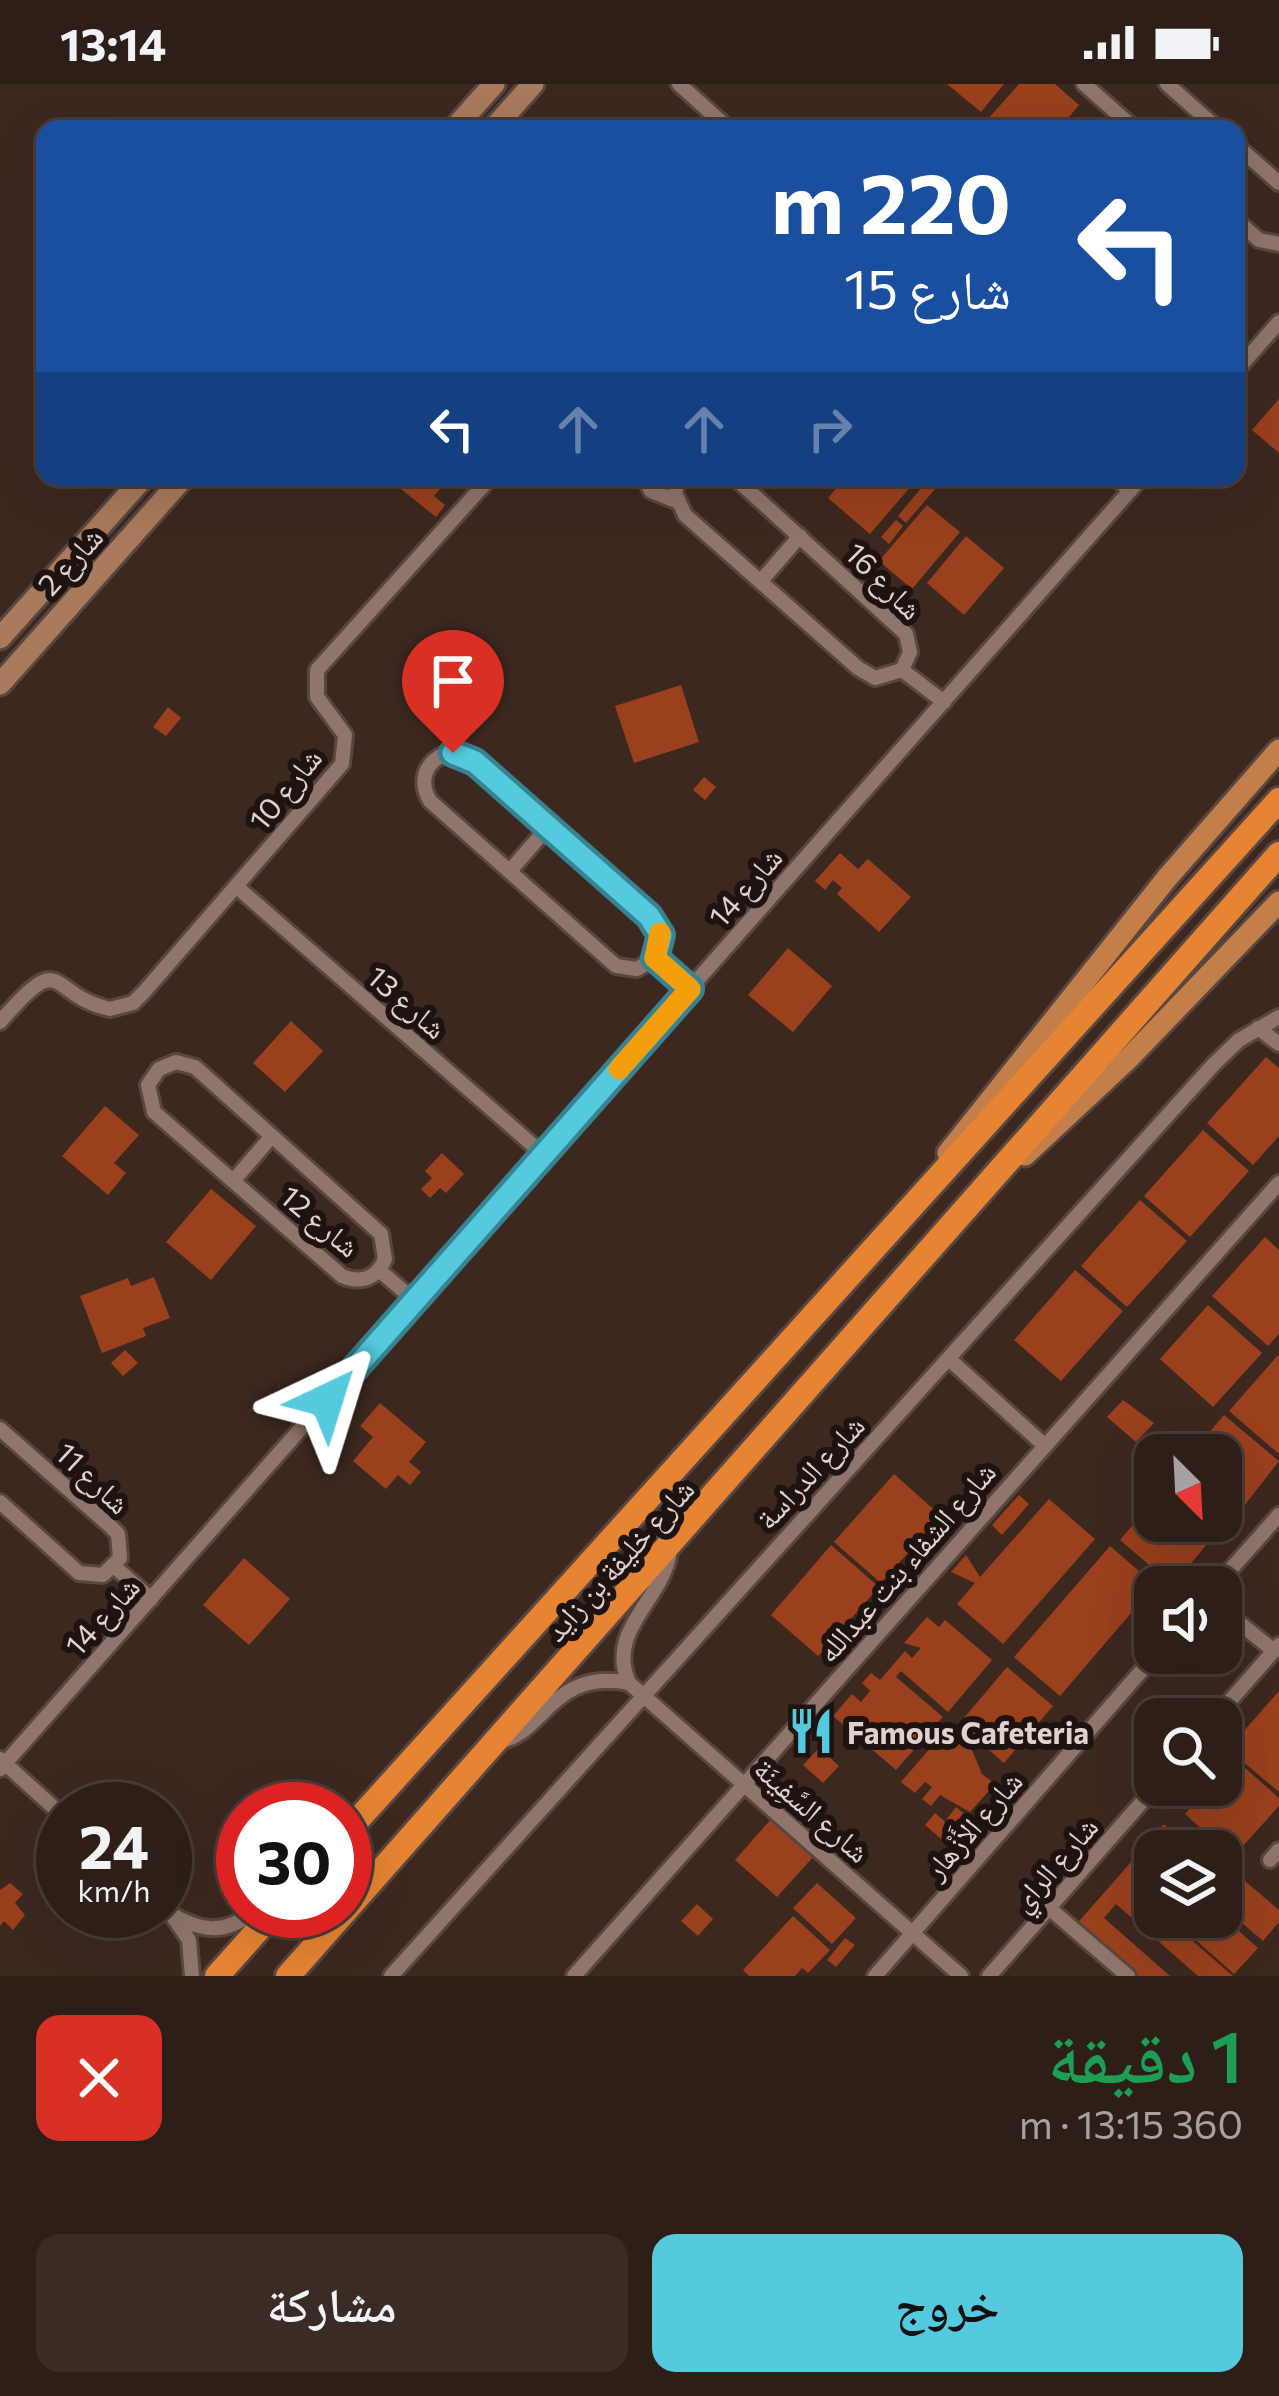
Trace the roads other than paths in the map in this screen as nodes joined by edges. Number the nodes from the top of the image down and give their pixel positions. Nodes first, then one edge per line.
1 (494, 84) edge
2 (533, 84) edge
3 (679, 84) edge
4 (1084, 84) edge
5 (1168, 84) edge
6 (1104, 90) edge
7 (462, 120) edge
8 (501, 120) edge
9 (719, 120) edge
10 (1128, 120) edge
11 (1208, 120) edge
12 (1245, 153) edge
13 (1279, 184) edge
14 (1245, 228) edge
15 (1279, 244) edge
16 (1279, 322) edge
17 (1245, 361) edge
18 (136, 486) edge
19 (176, 486) edge
20 (483, 486) edge
21 (649, 486) edge
22 (677, 486) edge
23 (744, 486) edge
24 (1125, 486) edge
25 (1134, 486) edge
26 (1130, 491) junction
27 (676, 502) junction
28 (800, 536) junction
29 (761, 581) junction
30 (0, 638) edge
31 (902, 670) junction
32 (0, 684) edge
33 (944, 702) junction
34 (1279, 750) edge
35 (1279, 800) edge
36 (548, 827) junction
37 (1279, 854) edge
38 (510, 871) junction
39 (237, 887) junction
40 (1279, 902) edge
41 (655, 958) junction
42 (690, 989) junction
43 (1279, 1017) edge
44 (0, 1022) edge
45 (1258, 1028) junction
46 (1279, 1044) edge
47 (272, 1136) junction
48 (544, 1155) junction
49 (234, 1180) junction
50 (992, 1183) junction
51 (1279, 1183) edge
52 (905, 1216) junction
53 (380, 1270) junction
54 (415, 1301) junction
55 (949, 1359) junction
56 (3, 1437) edge
57 (1044, 1444) junction
58 (0, 1502) edge
59 (1279, 1515) edge
60 (670, 1546) junction
61 (1233, 1566) edge
62 (115, 1567) junction
63 (151, 1599) junction
64 (1242, 1623) edge
65 (1276, 1648) edge
66 (1139, 1674) edge
67 (629, 1683) junction
68 (641, 1694) junction
69 (1232, 1698) edge
70 (496, 1741) junction
71 (2, 1764) edge
72 (745, 1785) junction
73 (36, 1793) edge
74 (372, 1804) edge
75 (1138, 1806) edge
76 (1049, 1908) junction
77 (913, 1933) junction
78 (187, 1938) edge
79 (251, 1938) edge
80 (192, 1976) edge
81 (217, 1976) edge
82 (288, 1976) edge
83 (391, 1976) edge
84 (574, 1976) edge
85 (875, 1976) edge
86 (962, 1976) edge
87 (989, 1976) edge
88 (1128, 1976) edge

1 - 7 street
2 - 8 street
3 - 9 street
4 - 6 street
5 - 11 street
6 - 10 street
12 - 13 street
14 - 15 street
16 - 17 street
18 - 30 street, شارع 2
19 - 32 street, شارع 2
20 - 39 street, شارع 10
21 - 27 street
22 - 27 street
23 - 28 street, شارع 16
24 - 26 street
25 - 26 street, شارع 14
26 - 33 street, شارع 14
27 - 29 street, شارع 16
28 - 29 street
28 - 31 street, شارع 16
29 - 31 street, شارع 16
31 - 33 street, شارع 16
33 - 42 street, شارع 14
34 - 52 main road, شارع خليفة بن زايد
35 - 52 highway, شارع خليفة بن زايد
36 - 38 street
36 - 38 street
36 - 41 street
37 - 50 highway, شارع خليفة بن زايد
38 - 41 street
39 - 44 street, شارع 10
39 - 48 street, شارع 13
40 - 50 main road, شارع خليفة بن زايد
41 - 42 street
42 - 48 street, شارع 14
43 - 45 street, شارع الدراسة
45 - 46 street
45 - 55 street, شارع الدراسة
47 - 49 street
47 - 49 street, شارع 12
47 - 53 street, شارع 12
48 - 54 street, شارع 14
49 - 53 street, شارع 12
50 - 60 highway, شارع خليفة بن زايد
51 - 57 street, شارع الشفاء بنت عبدالله
52 - 74 highway, شارع خليفة بن زايد
53 - 54 street, شارع 12
54 - 63 street, شارع 14
55 - 57 street
55 - 68 street, شارع الدراسة
56 - 62 street, شارع 11
57 - 72 street, شارع الشفاء بنت عبدالله
58 - 62 street
59 - 61 street
60 - 67 street
60 - 70 highway, شارع خليفة بن زايد
62 - 63 street
63 - 71 street, شارع 14
64 - 65 street
65 - 69 street
66 - 77 street, شارع الأَزْهار
67 - 68 street, شارع السَّفِينَة
67 - 70 street
68 - 72 street, شارع السَّفِينَة
68 - 83 street, شارع الدراسة
70 - 82 highway, شارع خليفة بن زايد
71 - 73 street
72 - 77 street, شارع السَّفِينَة
72 - 84 street, شارع الشفاء بنت عبدالله
75 - 76 street, شارع الراي
76 - 87 street, شارع الراي
76 - 88 street
77 - 85 street, شارع الأَزْهار
77 - 86 street, شارع السَّفِينَة
78 - 80 street
79 - 81 highway

